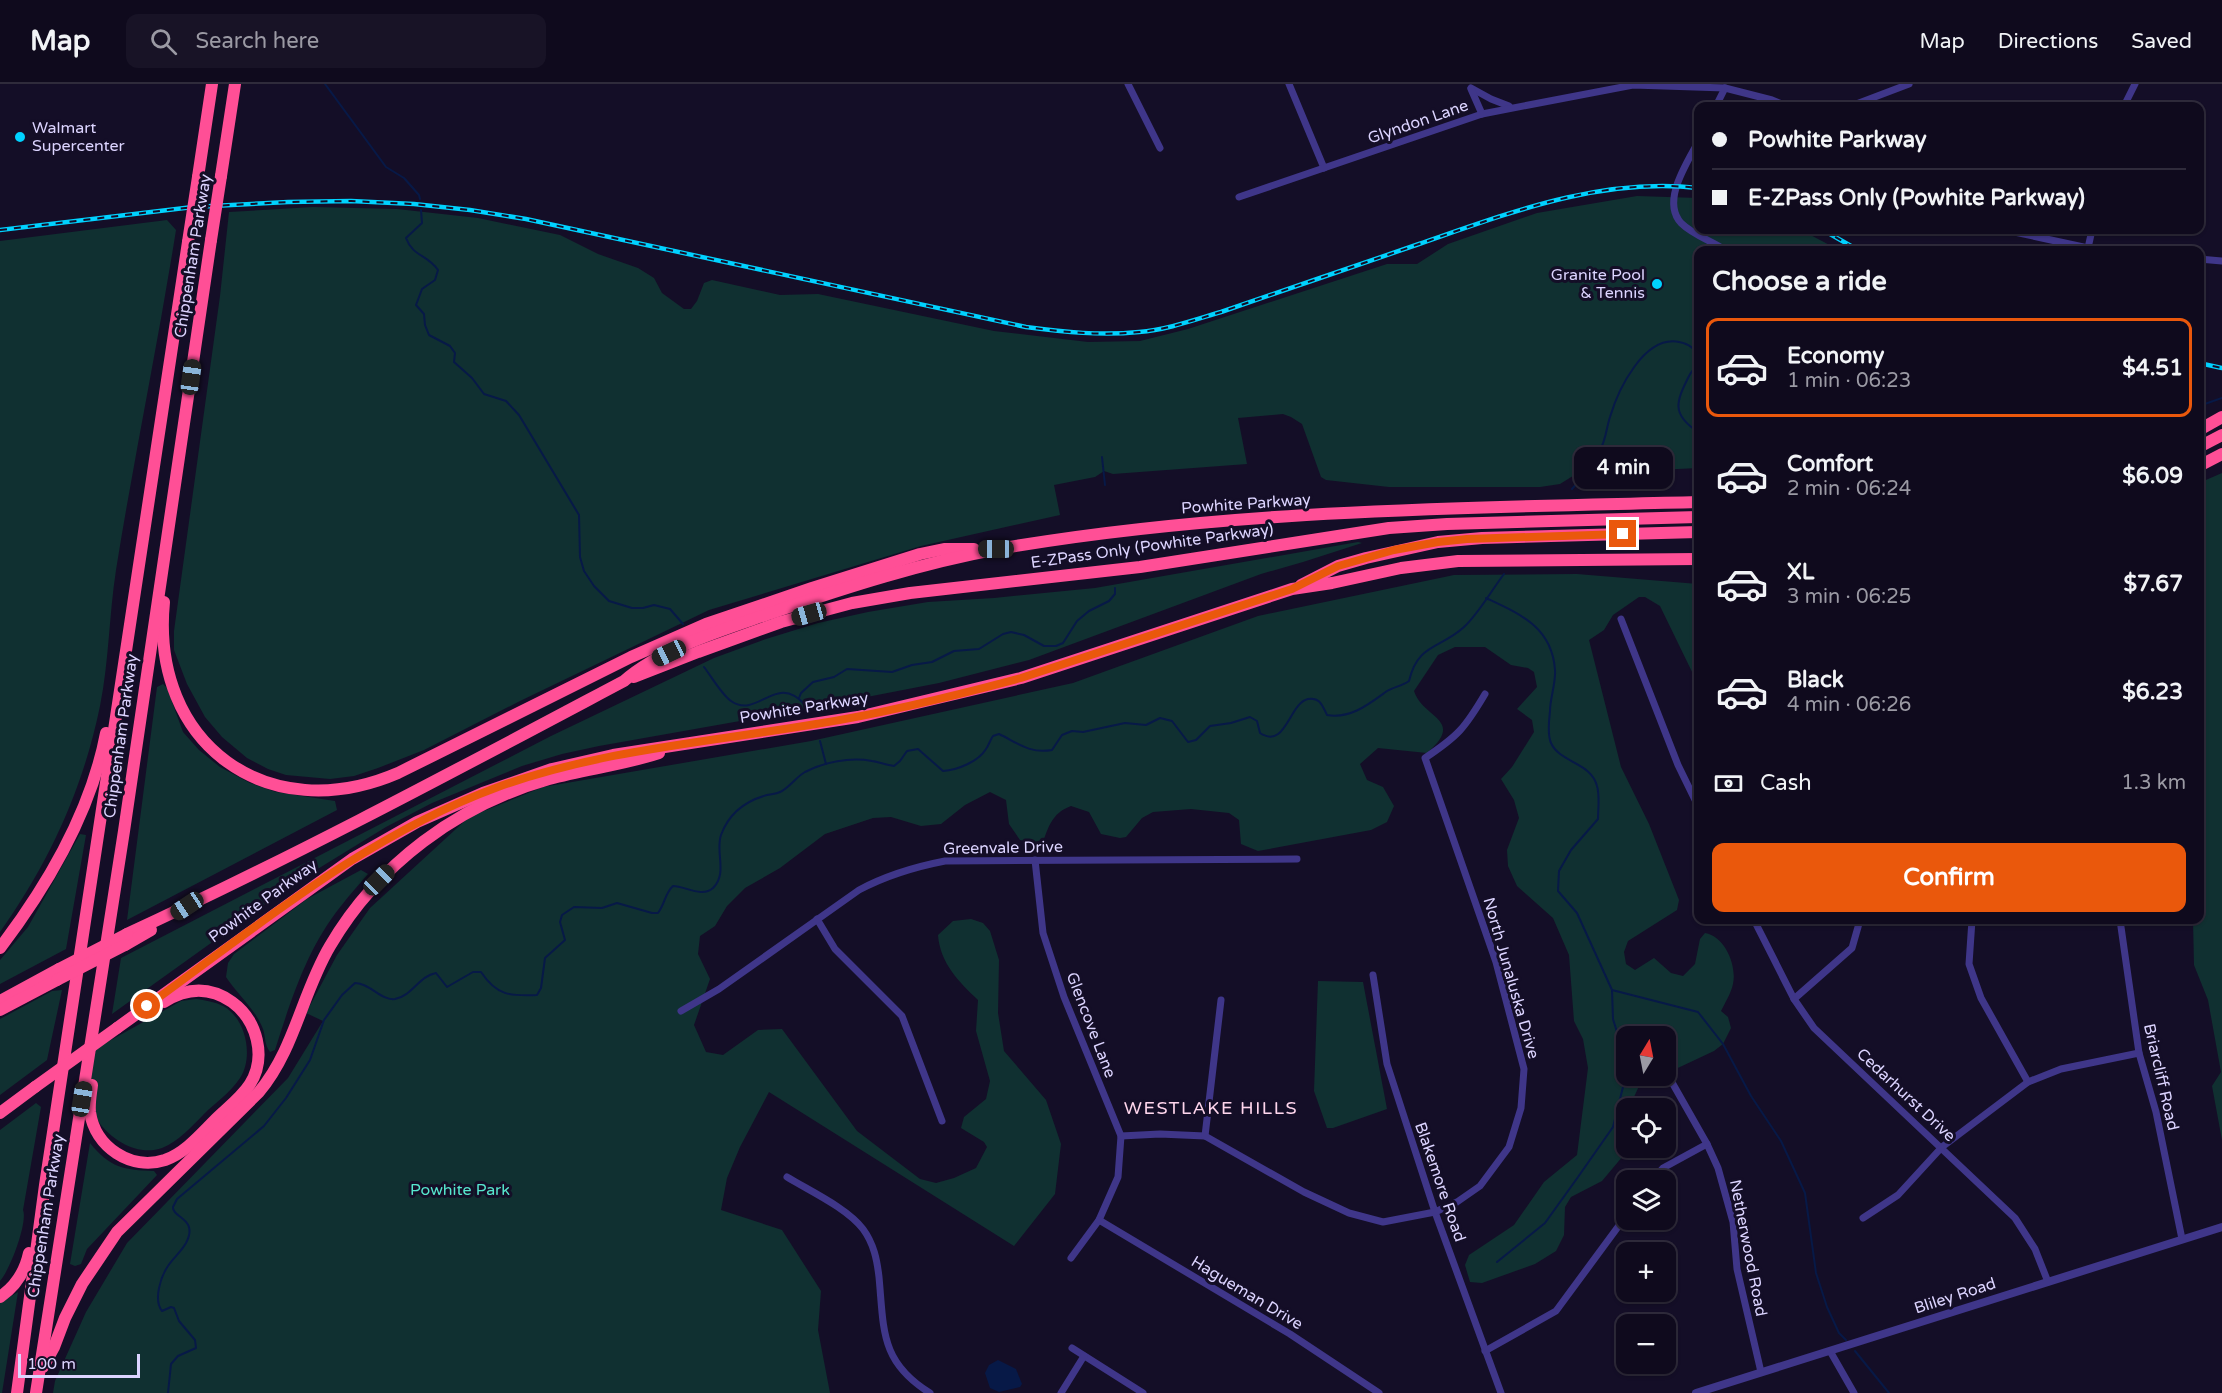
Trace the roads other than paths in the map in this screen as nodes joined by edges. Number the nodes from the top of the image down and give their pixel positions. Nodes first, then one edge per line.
1 (212, 84) edge
2 (235, 84) edge
3 (1128, 84) edge
4 (1289, 84) edge
5 (1633, 84) edge
6 (1909, 84) edge
7 (2135, 84) edge
8 (1470, 86) edge
9 (1892, 87) edge
10 (1725, 88) junction
11 (1718, 102) edge
12 (1777, 102) edge
13 (1860, 102) edge
14 (2126, 102) edge
15 (1512, 107) junction
16 (1482, 114) junction
17 (1160, 148) dead end
18 (1694, 150) edge
19 (1324, 168) junction
20 (1239, 197) dead end
21 (1694, 232) edge
22 (1698, 234) edge
23 (2023, 234) edge
24 (1718, 246) edge
25 (2079, 246) edge
26 (2204, 259) edge
27 (2222, 261) edge
28 (2222, 417) edge
29 (2204, 427) edge
30 (2222, 435) edge
31 (2204, 444) edge
32 (2222, 454) edge
33 (2204, 463) edge
34 (151, 487) junction
35 (174, 490) junction
36 (1694, 502) edge
37 (1694, 517) edge
38 (1694, 532) edge
39 (996, 549) junction
40 (1694, 559) edge
41 (1292, 589) junction
42 (1621, 619) dead end
43 (624, 681) junction
44 (1485, 694) dead end
45 (688, 742) junction
46 (1694, 798) edge
47 (1296, 859) dead end
48 (1035, 860) junction
49 (817, 919) junction
50 (1756, 924) edge
51 (1859, 924) edge
52 (1972, 924) edge
53 (2121, 924) edge
54 (0, 948) edge
55 (58, 975) junction
56 (101, 975) junction
57 (1373, 975) dead end
58 (1794, 999) junction
59 (0, 1000) edge
60 (1221, 1000) dead end
61 (0, 1010) edge
62 (681, 1011) dead end
63 (119, 1027) junction
64 (2139, 1053) junction
65 (2028, 1082) junction
66 (1674, 1086) edge
67 (0, 1114) edge
68 (942, 1121) dead end
69 (1121, 1136) junction
70 (1205, 1137) junction
71 (1707, 1144) junction
72 (1942, 1147) junction
73 (1661, 1170) edge
74 (787, 1177) dead end
75 (45, 1185) junction
76 (1435, 1212) junction
77 (1863, 1218) dead end
78 (1099, 1220) junction
79 (2222, 1227) edge
80 (1616, 1230) edge
81 (2182, 1239) junction
82 (1071, 1258) dead end
83 (2048, 1282) junction
84 (0, 1297) edge
85 (1072, 1348) dead end
86 (1485, 1351) junction
87 (1830, 1351) junction
88 (1084, 1356) junction
89 (1761, 1372) junction
90 (39, 1373) junction
91 (917, 1390) edge
92 (16, 1393) edge
93 (36, 1393) edge
94 (930, 1393) edge
95 (1061, 1393) edge
96 (1143, 1393) edge
97 (1379, 1393) edge
98 (1501, 1393) edge
99 (1696, 1393) edge
100 (1854, 1393) edge

1 - 34 highway, Chippenham Parkway, bridge
2 - 35 highway, Chippenham Parkway, bridge
3 - 17 street
4 - 19 street
5 - 10 street, Glyndon Lane
5 - 15 street, Glyndon Lane
6 - 9 street
7 - 14 street
8 - 15 street
8 - 16 street
9 - 13 street
10 - 11 street
10 - 12 street, Glyndon Lane
15 - 16 street, Glyndon Lane
16 - 19 street, Glyndon Lane
18 - 21 street
19 - 20 street, Glyndon Lane
22 - 24 street
23 - 25 street
26 - 27 street
28 - 29 highway
30 - 31 highway
32 - 33 highway
34 - 54 highway
34 - 75 highway, Chippenham Parkway
35 - 39 highway
35 - 56 highway, Chippenham Parkway
36 - 39 highway, Powhite Parkway
37 - 43 highway, E-ZPass Only (Powhite Parkway)
38 - 41 highway
39 - 43 highway, Powhite Parkway
40 - 41 highway, Powhite Parkway
41 - 45 highway, Powhite Parkway
42 - 46 street
43 - 55 highway, Powhite Parkway, bridge
44 - 76 street, North Junaluska Drive
45 - 63 highway, Powhite Parkway
45 - 90 highway
47 - 48 street, Greenvale Drive
48 - 49 street, Greenvale Drive
48 - 69 street, Glencove Lane
49 - 62 street, Greenvale Drive
49 - 68 street
50 - 58 street, Cedarhurst Drive
51 - 58 street
52 - 65 street
53 - 64 street, Briarcliff Road
55 - 59 highway, Powhite Parkway
55 - 61 highway
56 - 63 highway
56 - 90 highway, Chippenham Parkway
57 - 76 street, Blakemore Road
58 - 72 street, Cedarhurst Drive
60 - 70 street
63 - 67 highway, Powhite Parkway, bridge
64 - 65 street
64 - 81 street, Briarcliff Road
65 - 72 street
66 - 71 street, Netherwood Road
69 - 70 street
69 - 78 street, Glencove Lane
70 - 76 street, North Junaluska Drive
71 - 73 street
71 - 89 street, Netherwood Road
72 - 77 street
72 - 83 street, Cedarhurst Drive
74 - 91 street
75 - 84 highway
75 - 92 highway, Chippenham Parkway
76 - 86 street, Blakemore Road
78 - 82 street, Glencove Lane
78 - 97 street, Hagueman Drive
79 - 81 street, Bliley Road
80 - 86 street
81 - 83 street, Bliley Road
83 - 87 street, Bliley Road
85 - 88 street
86 - 98 street, Blakemore Road
87 - 89 street, Bliley Road
87 - 100 street
88 - 95 street
88 - 96 street
89 - 99 street, Bliley Road
90 - 93 highway, Chippenham Parkway
91 - 94 street

